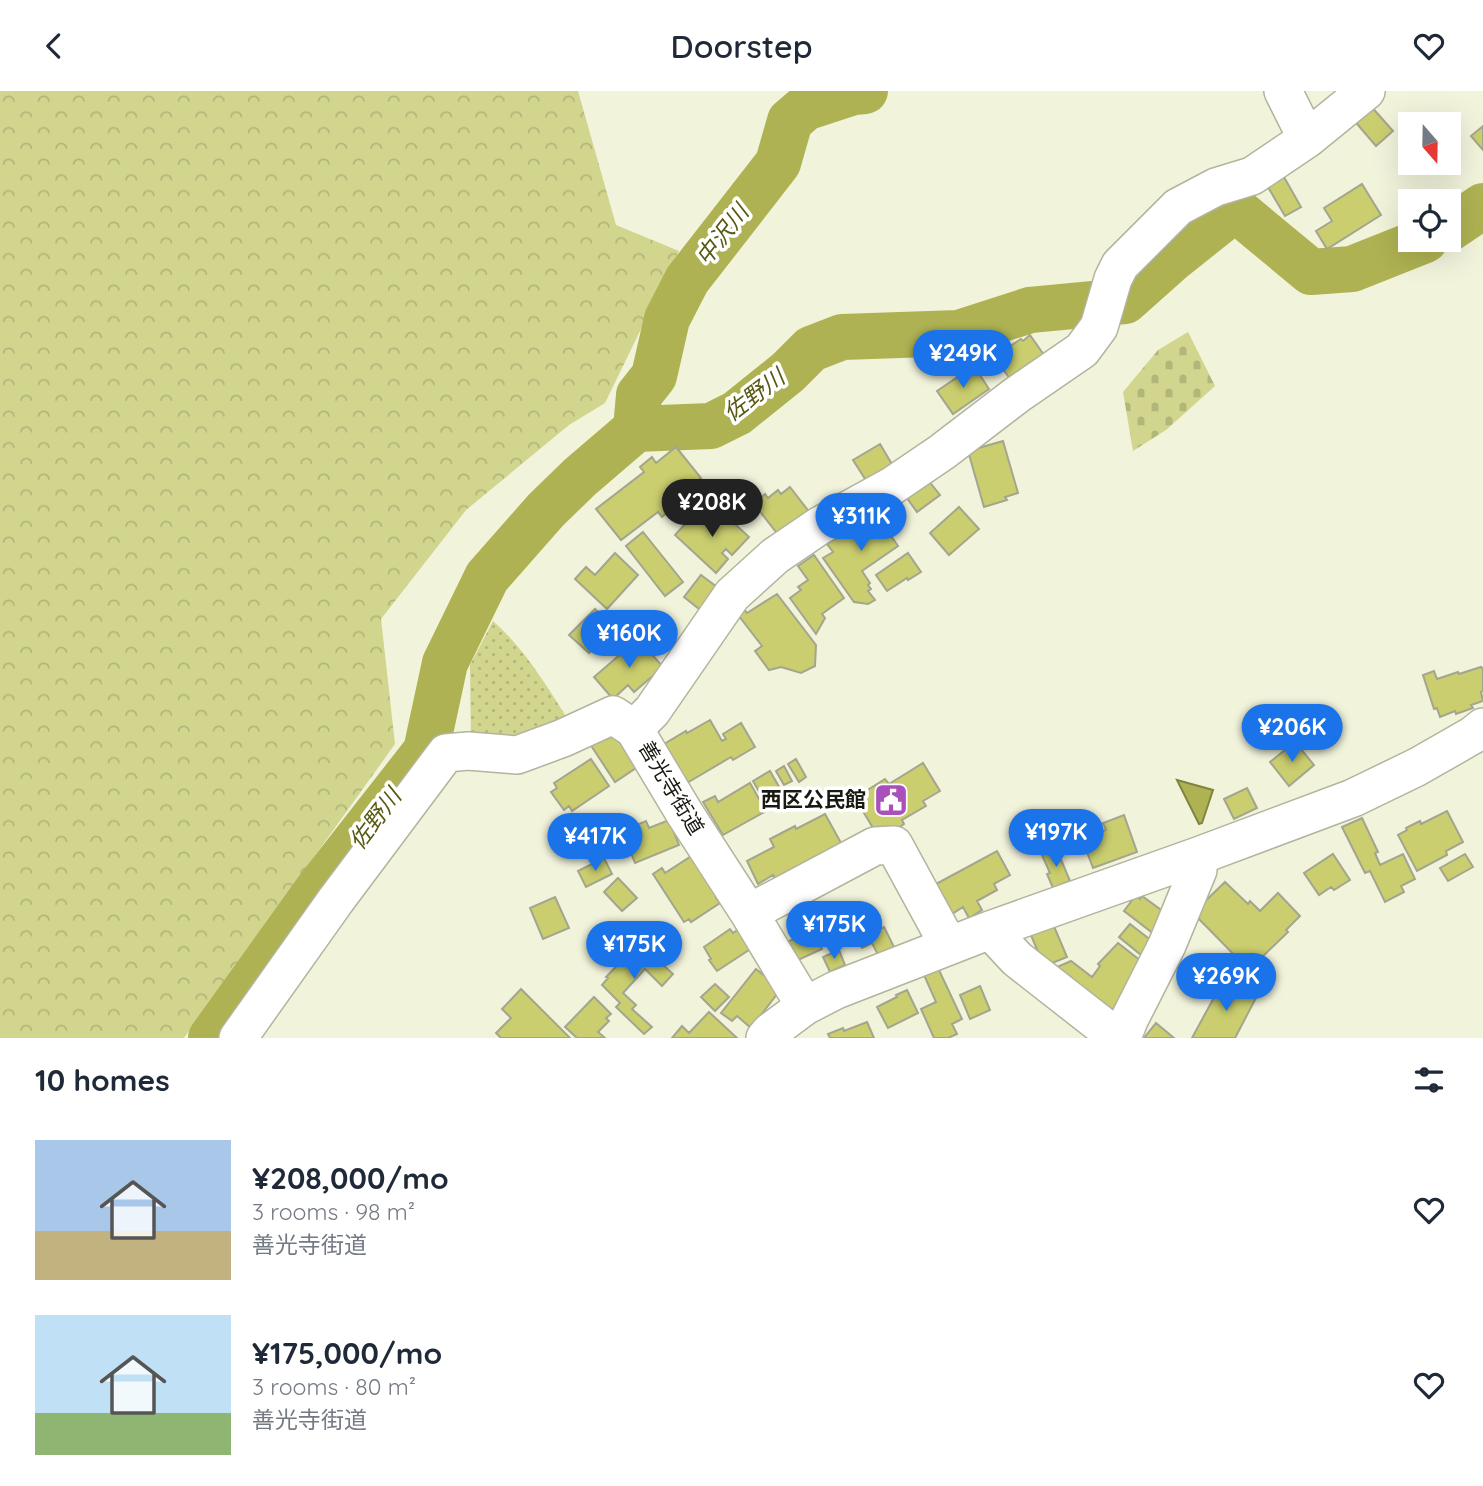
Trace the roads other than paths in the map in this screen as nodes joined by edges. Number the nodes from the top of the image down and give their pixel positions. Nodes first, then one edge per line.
1 (1283, 91) edge
2 (1366, 91) edge
3 (1307, 139) junction
4 (1483, 727) edge
5 (634, 729) junction
6 (1198, 856) junction
7 (749, 912) junction
8 (990, 930) junction
9 (949, 946) junction
10 (805, 1006) junction
11 (238, 1038) edge
12 (765, 1038) edge
13 (1120, 1038) edge

1 - 3 street
2 - 3 street, 善光寺街道
3 - 5 street, 善光寺街道
4 - 6 street
5 - 7 street, 善光寺街道
5 - 11 street
6 - 8 street
6 - 13 street
7 - 9 street
7 - 10 street, 善光寺街道
8 - 9 street
8 - 13 street
9 - 10 street
10 - 12 street

